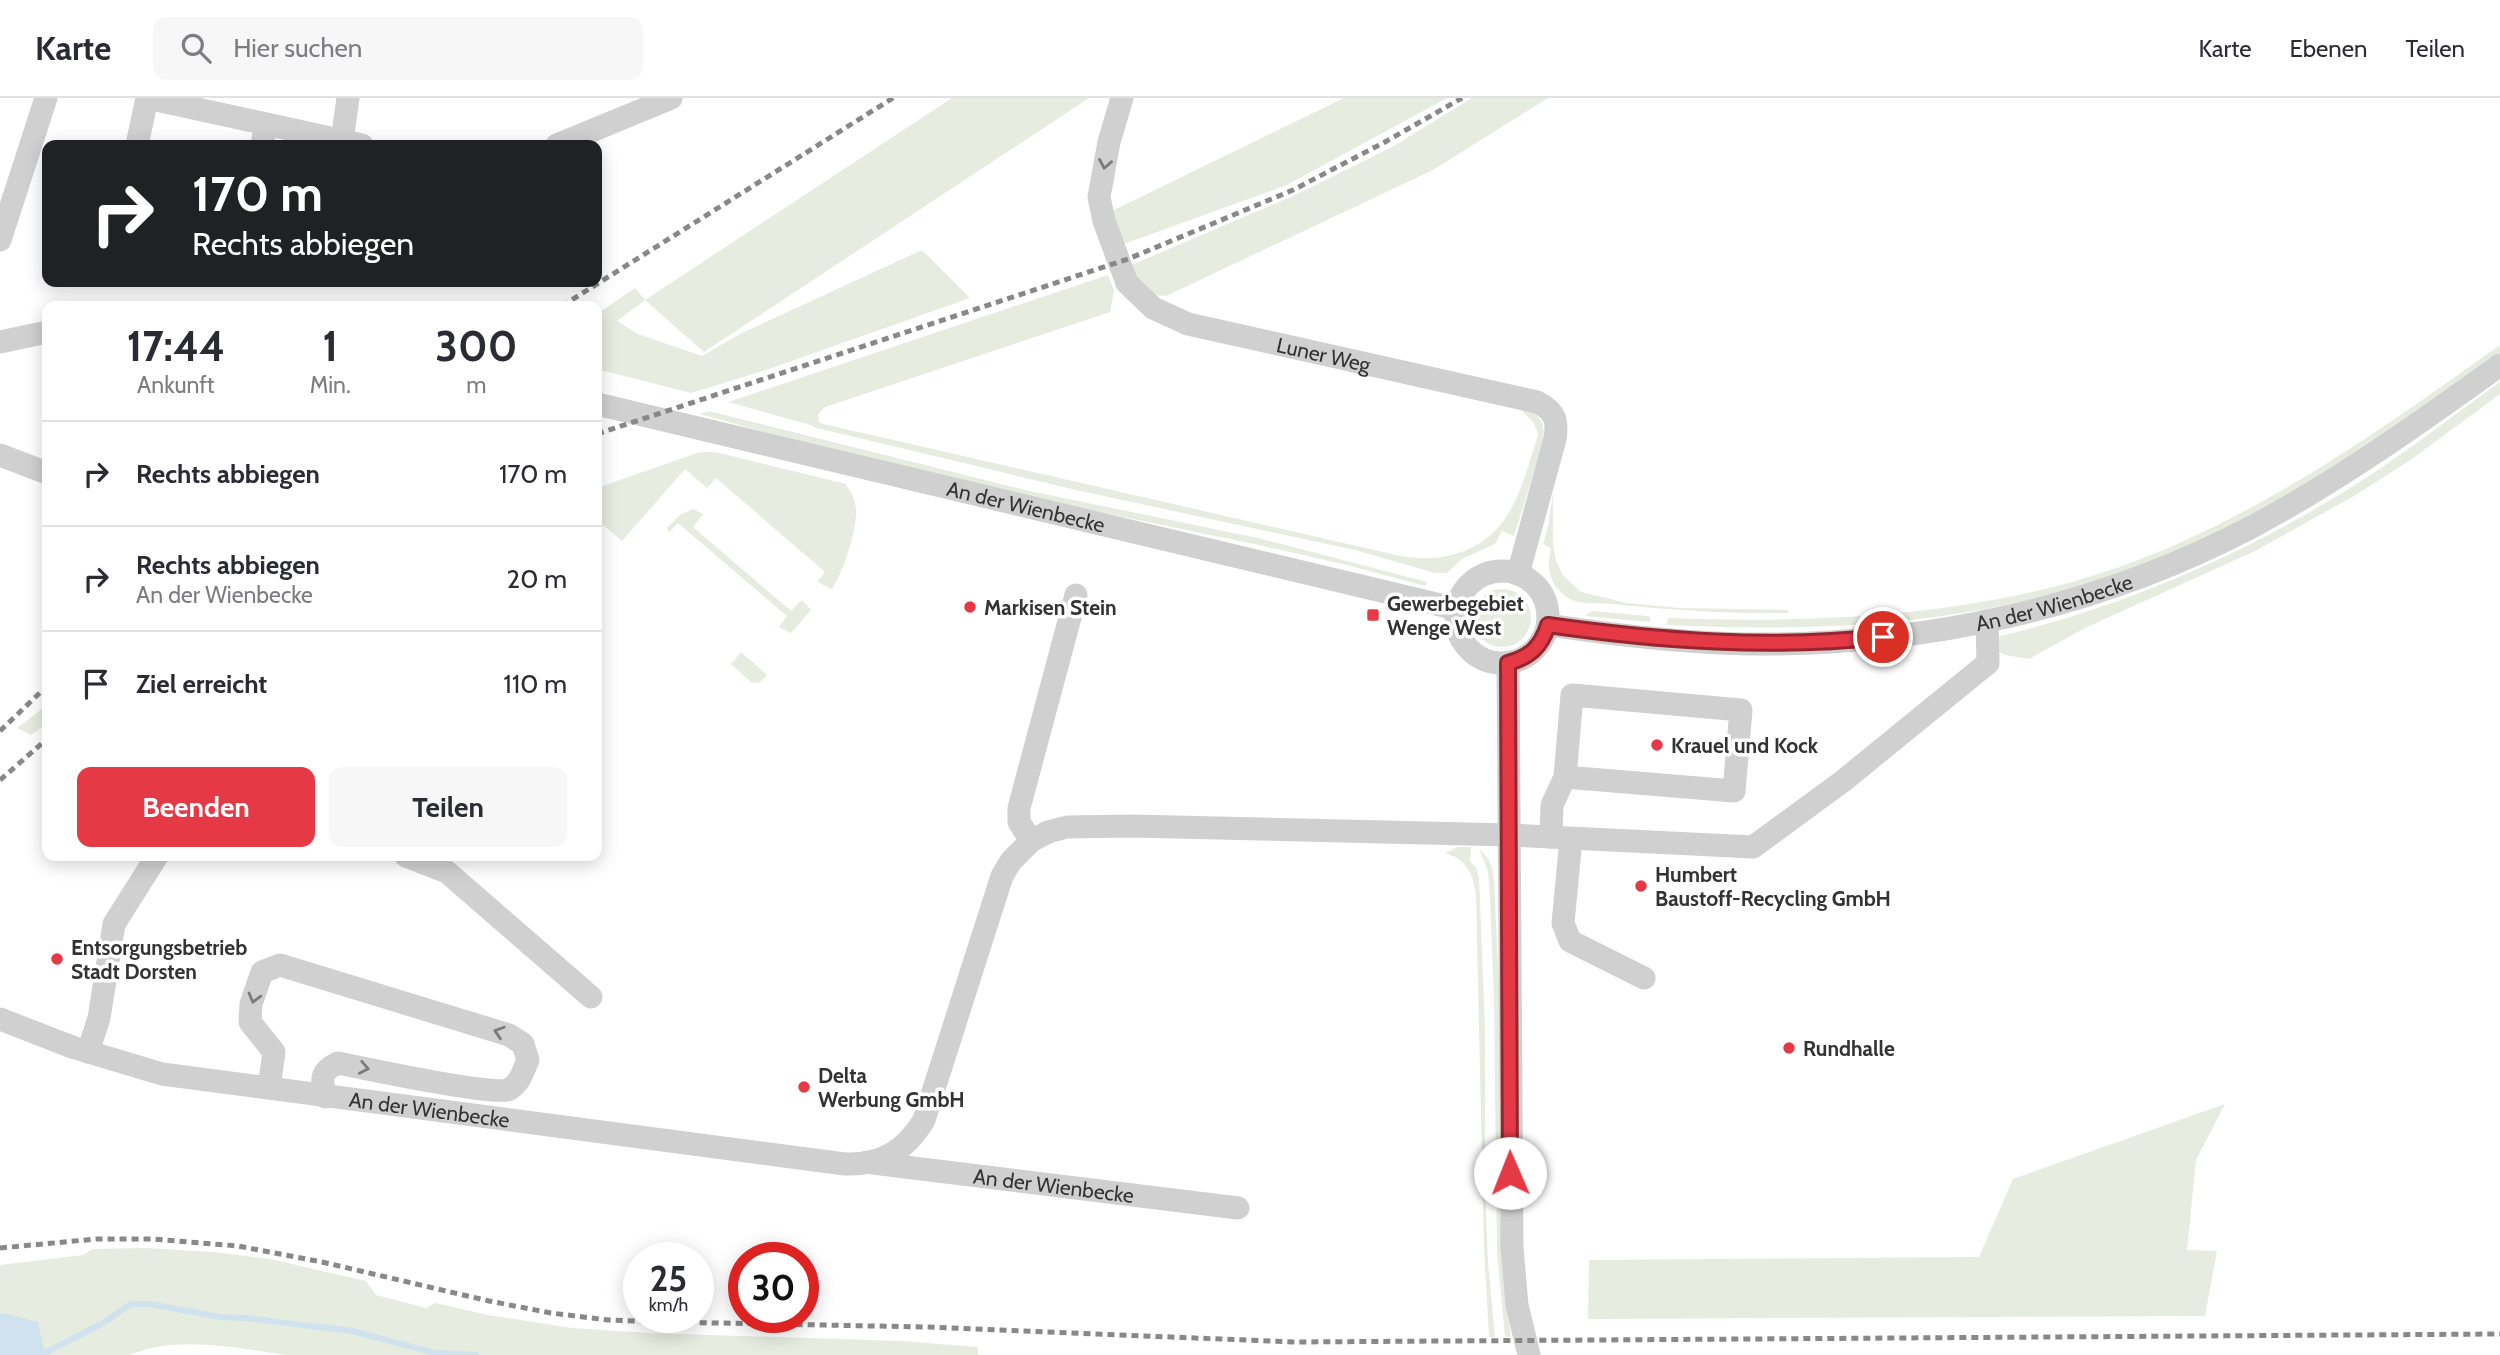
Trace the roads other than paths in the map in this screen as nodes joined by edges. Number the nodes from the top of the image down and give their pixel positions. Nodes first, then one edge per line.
1 (46, 98) edge
2 (348, 98) edge
3 (1122, 98) edge
4 (667, 99) edge
5 (192, 103) edge
6 (264, 135) edge
7 (137, 140) edge
8 (319, 140) edge
9 (352, 140) edge
10 (569, 140) edge
11 (0, 240) edge
12 (42, 333) edge
13 (0, 342) edge
14 (2500, 365) edge
15 (602, 405) edge
16 (0, 455) edge
17 (42, 470) edge
18 (1518, 574) junction
19 (1076, 595) dead end
20 (1457, 609) junction
21 (1987, 621) junction
22 (1548, 625) junction
23 (1508, 663) junction
24 (1565, 776) junction
25 (1508, 835) junction
26 (1561, 838) junction
27 (1031, 841) junction
28 (154, 861) edge
29 (419, 861) edge
30 (1644, 978) dead end
31 (591, 997) dead end
32 (0, 1018) edge
33 (88, 1052) junction
34 (269, 1088) junction
35 (325, 1097) junction
36 (869, 1163) junction
37 (1238, 1208) dead end
38 (1529, 1355) edge

1 - 11 street
2 - 9 street
3 -> 18 street, Luner Weg
4 - 10 street
5 - 6 street
5 - 7 street
6 - 8 street
12 - 13 street
14 - 21 street, An der Wienbecke
15 - 20 street, An der Wienbecke
16 - 17 street
18 - 20 street
18 - 22 street
19 - 27 street
20 - 23 street
21 - 22 street, An der Wienbecke
21 - 26 street, An der Wienbecke
22 - 23 street
23 - 25 street
24 - 24 street
24 - 26 street
25 - 26 street, An der Wienbecke
25 - 27 street, An der Wienbecke
25 - 38 street
26 - 30 street
27 - 36 street, An der Wienbecke
28 - 33 street
29 - 31 street
32 - 33 street, An der Wienbecke
33 - 34 street, An der Wienbecke
34 - 35 street, An der Wienbecke
35 -> 34 street
35 - 36 street, An der Wienbecke
36 - 37 street, An der Wienbecke

